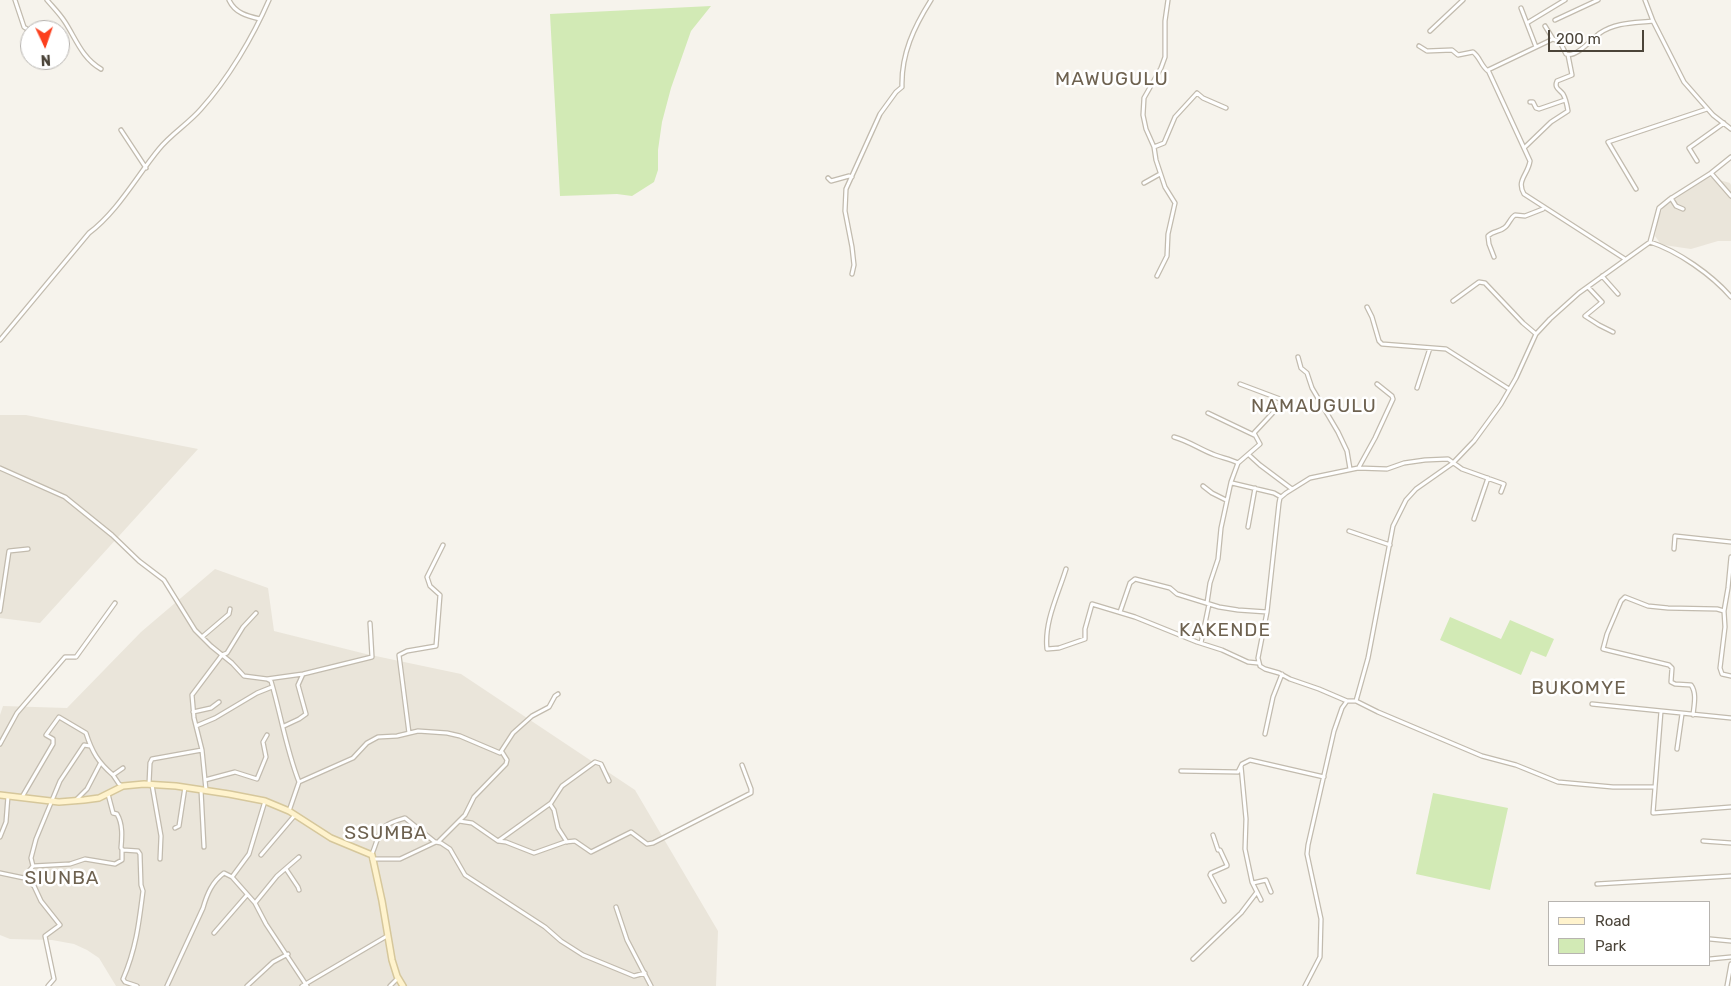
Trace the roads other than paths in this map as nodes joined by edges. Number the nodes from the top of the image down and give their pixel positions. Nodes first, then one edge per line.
1 (15, 0) edge
2 (47, 0) edge
3 (228, 0) edge
4 (269, 0) edge
5 (931, 0) edge
6 (1168, 0) edge
7 (1463, 0) edge
8 (1565, 0) edge
9 (1598, 0) edge
10 (1644, 0) edge
11 (1521, 8) dead end
12 (260, 19) junction
13 (22, 20) edge
14 (1555, 20) dead end
15 (1653, 21) junction
16 (1527, 23) junction
17 (1545, 26) dead end
18 (1430, 30) dead end
19 (1553, 39) junction
20 (1419, 46) dead end
21 (1536, 47) junction
22 (1568, 55) junction
23 (101, 69) dead end
24 (1488, 72) junction
25 (1565, 100) junction
26 (1530, 102) dead end
27 (1226, 108) dead end
28 (1707, 109) junction
29 (1724, 124) junction
30 (1731, 129) edge
31 (121, 130) dead end
32 (1154, 147) junction
33 (1524, 148) junction
34 (1731, 157) edge
35 (1697, 160) dead end
36 (146, 168) junction
37 (1711, 173) junction
38 (1160, 174) junction
39 (852, 177) junction
40 (828, 178) dead end
41 (1144, 182) dead end
42 (1636, 189) dead end
43 (1731, 196) edge
44 (1672, 198) junction
45 (1544, 208) junction
46 (1683, 209) dead end
47 (1650, 242) junction
48 (1494, 257) dead end
49 (1625, 259) junction
50 (852, 274) dead end
51 (1157, 276) dead end
52 (1602, 276) junction
53 (1588, 287) junction
54 (1618, 294) dead end
55 (1730, 294) edge
56 (1453, 302) dead end
57 (1367, 306) dead end
58 (1613, 332) dead end
59 (1536, 334) junction
60 (0, 340) edge
61 (1430, 348) junction
62 (1298, 356) dead end
63 (1240, 384) dead end
64 (1376, 384) dead end
65 (1418, 388) dead end
66 (1509, 390) junction
67 (1208, 412) dead end
68 (1254, 435) junction
69 (1174, 437) dead end
70 (1249, 455) junction
71 (1238, 463) junction
72 (1453, 463) junction
73 (0, 468) edge
74 (1358, 468) junction
75 (1350, 469) junction
76 (1488, 478) junction
77 (1232, 482) junction
78 (1203, 486) dead end
79 (1255, 488) junction
80 (1292, 489) junction
81 (1501, 492) dead end
82 (1281, 497) junction
83 (1226, 500) junction
84 (1474, 519) dead end
85 (1248, 527) dead end
86 (1349, 531) dead end
87 (1731, 542) edge
88 (443, 545) dead end
89 (1390, 545) junction
90 (28, 549) dead end
91 (1674, 549) dead end
92 (1731, 556) edge
93 (1066, 569) dead end
94 (116, 603) dead end
95 (1208, 604) junction
96 (230, 608) dead end
97 (0, 611) edge
98 (1724, 611) junction
99 (256, 612) dead end
100 (1120, 612) junction
101 (1267, 612) junction
102 (370, 623) dead end
103 (202, 637) junction
104 (1201, 643) junction
105 (222, 655) junction
106 (1258, 663) junction
107 (303, 674) junction
108 (1282, 674) junction
109 (1731, 676) edge
110 (266, 679) junction
111 (272, 687) junction
112 (558, 694) dead end
113 (1347, 701) junction
114 (1356, 701) junction
115 (218, 702) dead end
116 (1592, 704) dead end
117 (1661, 711) junction
118 (193, 712) junction
119 (1682, 714) junction
120 (1693, 715) junction
121 (1731, 718) edge
122 (196, 726) junction
123 (284, 726) junction
124 (409, 733) junction
125 (1265, 734) dead end
126 (267, 735) dead end
127 (0, 744) edge
128 (90, 746) junction
129 (1677, 749) dead end
130 (202, 750) junction
131 (502, 752) junction
132 (100, 764) junction
133 (742, 765) dead end
134 (1241, 766) junction
135 (123, 768) dead end
136 (1181, 771) dead end
137 (113, 775) junction
138 (1324, 777) junction
139 (205, 780) junction
140 (609, 780) dead end
141 (298, 782) junction
142 (150, 784) junction
143 (123, 786) junction
144 (185, 787) junction
145 (1654, 787) junction
146 (204, 791) junction
147 (108, 794) junction
148 (0, 795) edge
149 (8, 795) junction
150 (22, 798) junction
151 (76, 800) junction
152 (52, 801) junction
153 (265, 801) junction
154 (550, 804) junction
155 (1731, 807) edge
156 (289, 811) junction
157 (295, 814) junction
158 (459, 821) junction
159 (175, 828) dead end
160 (1213, 835) dead end
161 (0, 837) edge
162 (498, 841) junction
163 (1703, 841) dead end
164 (437, 842) junction
165 (567, 842) junction
166 (1731, 843) edge
167 (204, 847) dead end
168 (122, 848) junction
169 (261, 855) dead end
170 (300, 857) dead end
171 (372, 857) junction
172 (160, 859) dead end
173 (33, 866) junction
174 (286, 869) junction
175 (0, 872) edge
176 (1731, 876) edge
177 (232, 877) junction
178 (24, 878) junction
179 (1254, 883) junction
180 (1597, 884) dead end
181 (299, 890) dead end
182 (1258, 892) junction
183 (1271, 892) dead end
184 (247, 895) junction
185 (1260, 900) dead end
186 (1224, 901) dead end
187 (255, 903) junction
188 (616, 907) dead end
189 (214, 933) dead end
190 (387, 936) junction
191 (1711, 939) edge
192 (1731, 941) edge
193 (288, 954) junction
194 (1731, 957) edge
195 (1193, 959) dead end
196 (1711, 959) edge
197 (1731, 964) edge
198 (645, 973) junction
199 (398, 978) junction
200 (305, 985) edge
201 (48, 986) edge
202 (137, 986) edge
203 (167, 986) edge
204 (247, 986) edge
205 (390, 986) edge
206 (403, 986) edge
207 (651, 986) edge
208 (1305, 986) edge
209 (1727, 986) edge

1 - 13 street
2 - 23 street
3 - 12 street
4 - 12 street
5 - 39 street
6 - 32 street
7 - 18 street
8 - 16 street
9 - 14 street
10 - 15 street
11 - 16 street
12 - 36 street
15 - 22 street
15 - 28 street
16 - 21 street
17 - 19 street
19 - 21 street
19 - 22 street
20 - 24 street
21 - 24 street
22 - 25 street
24 - 33 street
25 - 26 street
25 - 33 street
27 - 32 street
28 - 29 street
28 - 42 street
29 - 30 street
29 - 35 street
31 - 36 street
32 - 38 street
33 - 45 street
34 - 37 street
36 - 60 street
37 - 43 street
37 - 44 street
38 - 41 street
38 - 51 street
39 - 40 street
39 - 50 street
44 - 46 street
44 - 47 street
45 - 48 street
45 - 49 street
47 - 49 street
47 - 55 street
49 - 52 street
52 - 53 street
52 - 54 street
53 - 58 street
53 - 59 street
56 - 59 street
57 - 61 street
59 - 66 street
61 - 65 street
61 - 66 street
62 - 75 street
63 - 68 street
64 - 74 street
66 - 72 street
67 - 68 street
68 - 70 street
69 - 71 street
70 - 71 street
70 - 80 street
71 - 77 street
72 - 74 street
72 - 76 street
72 - 89 street
73 - 103 street
74 - 75 street
75 - 80 street
76 - 81 street
76 - 84 street
77 - 79 street
77 - 83 street
78 - 83 street
79 - 82 street
79 - 85 street
80 - 82 street
82 - 101 street
83 - 95 street
86 - 89 street
87 - 91 street
88 - 124 street
89 - 114 street
90 - 97 street
92 - 98 street
93 - 100 street
94 - 127 street
95 - 100 street
95 - 101 street
95 - 104 street
96 - 103 street
98 - 109 street
98 - 120 street
99 - 105 street
100 - 104 street
101 - 106 street
102 - 107 street
103 - 105 street
104 - 106 street
105 - 110 street
105 - 118 street
106 - 108 street
107 - 110 street
107 - 123 street
108 - 113 street
108 - 125 street
110 - 111 street
111 - 122 street
111 - 123 street
112 - 131 street
113 - 114 street
113 - 138 street
114 - 145 street
115 - 118 street
116 - 117 street
117 - 119 street
117 - 145 street
118 - 122 street
119 - 120 street
119 - 129 street
120 - 121 street
122 - 130 street
123 - 141 street
124 - 131 street
124 - 141 street
126 - 139 street
128 - 132 street
128 - 150 street
128 - 152 street
130 - 139 street
130 - 142 street
131 - 158 street
132 - 137 street
132 - 151 street
133 - 165 street
134 - 136 street
134 - 138 street
134 - 179 street
135 - 137 street
137 - 143 street
138 - 208 street
139 - 146 street
140 - 154 street
141 - 156 street
142 - 143 street
142 - 144 street
142 - 172 street
143 - 147 street
144 - 146 street
144 - 159 street
145 - 155 street
146 - 153 street
146 - 167 street
147 - 151 street
147 - 168 street
148 - 149 street
149 - 150 street
149 - 161 street
150 - 152 street
151 - 152 street
152 - 173 street
153 - 156 street
153 - 177 street
154 - 162 street
154 - 165 street
156 - 157 street
157 - 169 street
157 - 171 street
158 - 162 street
158 - 164 street
160 - 186 street
162 - 165 street
163 - 166 street
164 - 171 street
164 - 171 street
164 - 198 street
168 - 173 street
168 - 202 street
170 - 174 street
171 - 190 street
173 - 178 street
174 - 181 street
174 - 187 street
175 - 178 street
176 - 180 street
177 - 184 street
177 - 203 street
178 - 201 street
179 - 182 street
179 - 183 street
182 - 185 street
182 - 195 street
184 - 187 street
184 - 189 street
187 - 193 street
188 - 198 street
190 - 199 street
190 - 200 street
191 - 192 street
193 - 200 street
193 - 204 street
194 - 196 street
197 - 209 street
198 - 207 street
199 - 205 street
199 - 206 street

